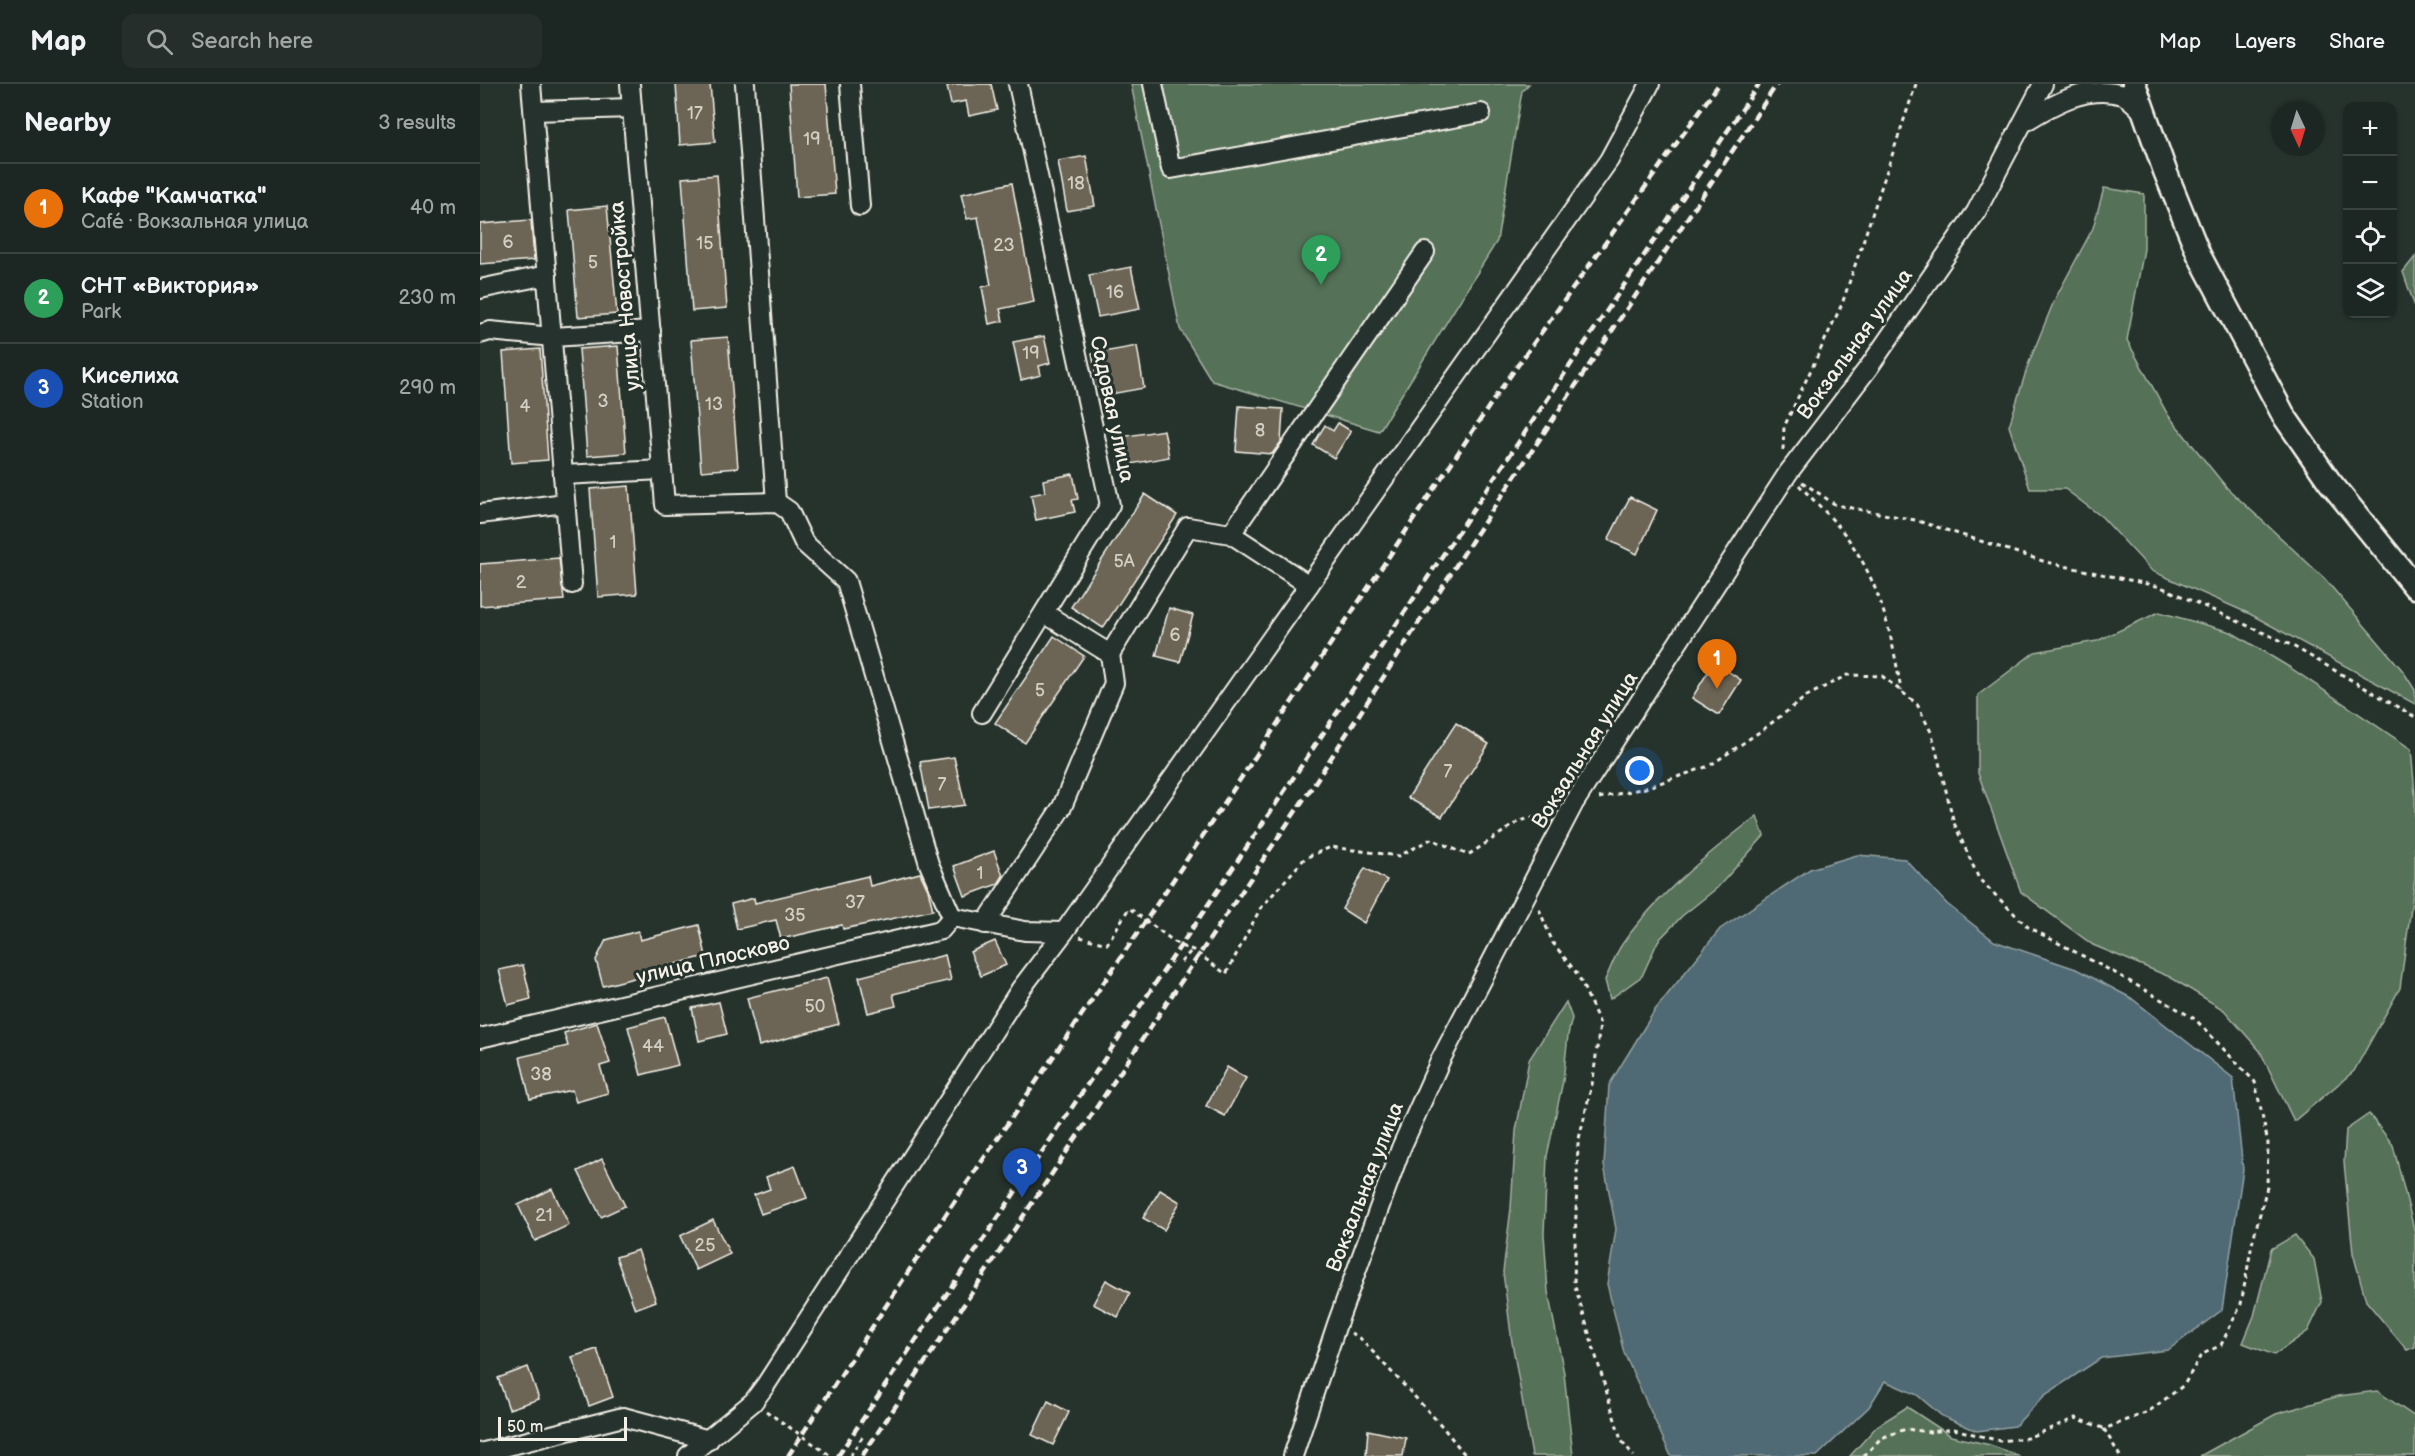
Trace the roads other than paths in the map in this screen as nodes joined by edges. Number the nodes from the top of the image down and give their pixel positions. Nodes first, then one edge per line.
1 (531, 84) edge
2 (630, 84) edge
3 (745, 84) edge
4 (850, 84) edge
5 (1018, 84) edge
6 (1153, 84) edge
7 (1650, 84) edge
8 (2043, 84) edge
9 (2134, 84) edge
10 (632, 108) junction
11 (534, 111) junction
12 (1481, 113) dead end
13 (2145, 114) junction
14 (2022, 124) junction
15 (860, 206) dead end
16 (1425, 252) dead end
17 (547, 275) junction
18 (480, 289) edge
19 (483, 330) edge
20 (651, 331) junction
21 (552, 337) junction
22 (662, 470) junction
23 (563, 476) junction
24 (776, 502) junction
25 (566, 503) junction
26 (480, 514) edge
27 (1231, 534) junction
28 (572, 584) dead end
29 (1309, 585) junction
30 (2415, 588) edge
31 (1044, 613) junction
32 (1110, 654) junction
33 (982, 713) dead end
34 (952, 917) junction
35 (985, 924) junction
36 (1064, 932) junction
37 (480, 1038) edge
38 (709, 1440) junction
39 (480, 1453) edge
40 (688, 1456) edge
41 (1293, 1456) edge

1 - 11 street
2 - 10 street, улица Новостройка
3 - 24 street
4 - 15 street
5 - 31 street, Садовая улица
6 - 12 street
7 - 29 street
8 - 14 street, Вокзальная улица
9 - 13 main road
10 - 11 street
10 - 20 street, улица Новостройка
11 - 17 street
13 - 14 street
13 - 30 main road
14 - 41 street, Вокзальная улица
16 - 27 street
17 - 18 street
17 - 21 street
19 - 21 street
20 - 21 street
20 - 22 street, улица Новостройка
21 - 23 street
22 - 23 street
22 - 24 street, улица Новостройка
23 - 25 street
24 - 34 street
25 - 26 street
25 - 28 street
27 - 29 street
27 - 32 street
29 - 36 street
31 - 32 street
31 - 33 street, Садовая улица
32 - 35 street
34 - 35 street
34 - 37 street, улица Плосково
35 - 36 street
36 - 38 street
38 - 39 street
38 - 40 street

